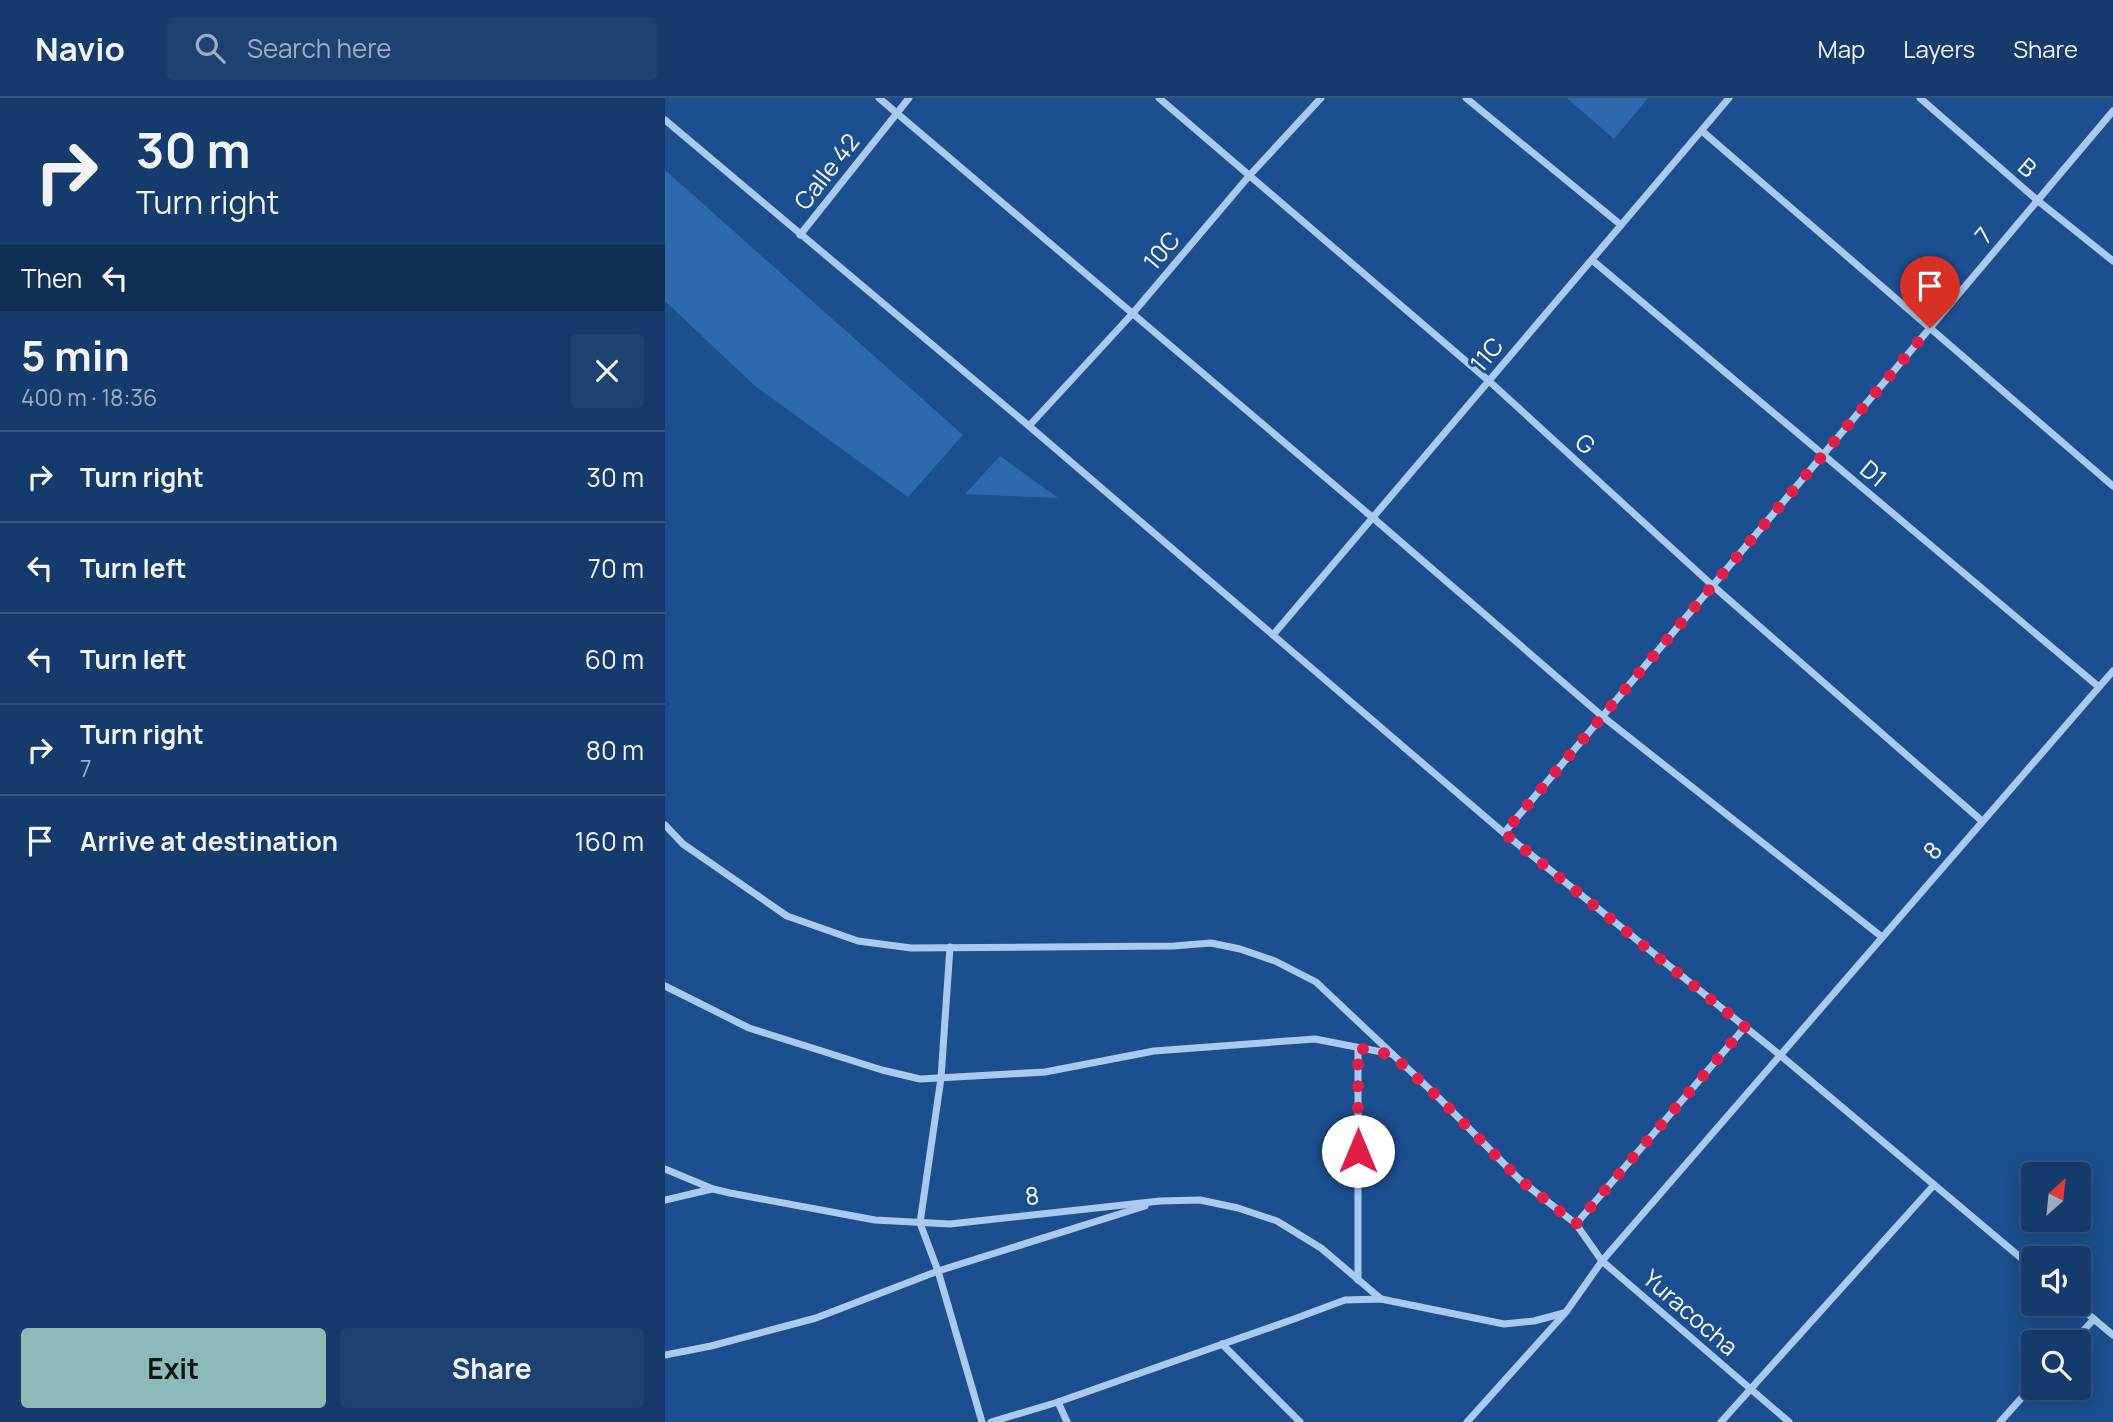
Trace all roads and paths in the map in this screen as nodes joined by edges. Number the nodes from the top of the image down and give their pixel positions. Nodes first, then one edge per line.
1 (879, 98) edge
2 (909, 98) edge
3 (1159, 98) edge
4 (1321, 98) edge
5 (1466, 98) edge
6 (1729, 98) edge
7 (1920, 98) edge
8 (2113, 111) edge
9 (895, 113) junction
10 (665, 121) edge
11 (1702, 131) junction
12 (1249, 176) junction
13 (2037, 200) junction
14 (1621, 225) junction
15 (800, 235) junction
16 (1592, 260) junction
17 (2113, 261) edge
18 (1132, 313) junction
19 (1930, 328) junction
20 (1489, 381) junction
21 (1029, 426) junction
22 (1822, 455) junction
23 (2113, 486) edge
24 (1372, 517) junction
25 (1713, 585) junction
26 (1273, 635) junction
27 (2113, 671) edge
28 (2099, 687) junction
29 (1602, 716) junction
30 (1983, 821) junction
31 (665, 825) edge
32 (1504, 833) junction
33 (1882, 937) junction
34 (950, 947) junction
35 (665, 986) edge
36 (1745, 1027) junction
37 (1358, 1048) junction
38 (1392, 1055) junction
39 (1780, 1055) junction
40 (941, 1078) junction
41 (665, 1169) edge
42 (1934, 1185) junction
43 (713, 1189) junction
44 (665, 1200) edge
45 (1160, 1201) junction
46 (919, 1223) junction
47 (1576, 1224) junction
48 (2021, 1258) edge
49 (1602, 1261) junction
50 (938, 1271) junction
51 (1358, 1280) junction
52 (1381, 1299) junction
53 (1566, 1312) junction
54 (2090, 1316) edge
55 (2094, 1319) junction
56 (2084, 1330) edge
57 (2113, 1335) edge
58 (1222, 1344) junction
59 (665, 1355) edge
60 (1750, 1390) junction
61 (2021, 1398) edge
62 (1058, 1402) junction
63 (982, 1422) edge
64 (991, 1422) edge
65 (1067, 1422) edge
66 (1300, 1422) edge
67 (1467, 1422) edge
68 (1721, 1422) edge
69 (1789, 1422) edge
70 (2000, 1422) edge

1 - 9 street
2 - 9 street, Calle 42
3 - 12 street, G
4 - 12 street, 10C
5 - 14 street
6 - 11 street, 11C
7 - 13 street, B
8 - 13 street, 7
9 - 15 street, Calle 42
9 - 18 street
10 - 15 street
11 - 14 street, 11C
11 - 19 street
12 - 18 street, 10C
12 - 20 street, G
13 - 17 street, B
13 - 19 street, 7
14 - 16 street, 11C
15 - 21 street
16 - 20 street, 11C
16 - 22 street, D1
18 - 21 street, 10C
18 - 24 street
19 - 22 street, 7
19 - 23 street
20 - 24 street, 11C
20 - 25 street, G
21 - 26 street
22 - 25 street, 7
22 - 28 street, D1
24 - 26 street, 11C
24 - 29 street
25 - 29 street, 7
25 - 30 street, G
26 - 32 street
27 - 28 street, 8
28 - 30 street, 8
29 - 32 street, 7
29 - 33 street
30 - 33 street, 8
31 - 34 street, Yuracocha
32 - 36 street
33 - 39 street, 8
34 - 38 street, Yuracocha
34 - 40 street
35 - 40 street
36 - 39 street
36 - 47 street
37 - 38 street
37 - 40 street
37 - 51 street
38 - 47 street, Yuracocha
39 - 42 street
39 - 49 street, 8
40 - 46 street
41 - 43 street, 8
42 - 48 street
42 - 60 street
43 - 44 street
43 - 46 street, 8
45 - 46 street, 8
45 - 50 street
45 - 51 street, 8
46 - 50 street
47 - 49 street, Yuracocha
49 - 53 street, 8
49 - 60 street, Yuracocha
50 - 59 street
50 - 63 street
51 - 52 street, 8
52 - 53 street
52 - 58 street
53 - 67 street, 8
54 - 55 street
55 - 56 street
55 - 57 street
58 - 62 street
58 - 66 street
60 - 68 street
60 - 69 street, Yuracocha
61 - 70 street
62 - 64 street
62 - 65 street

